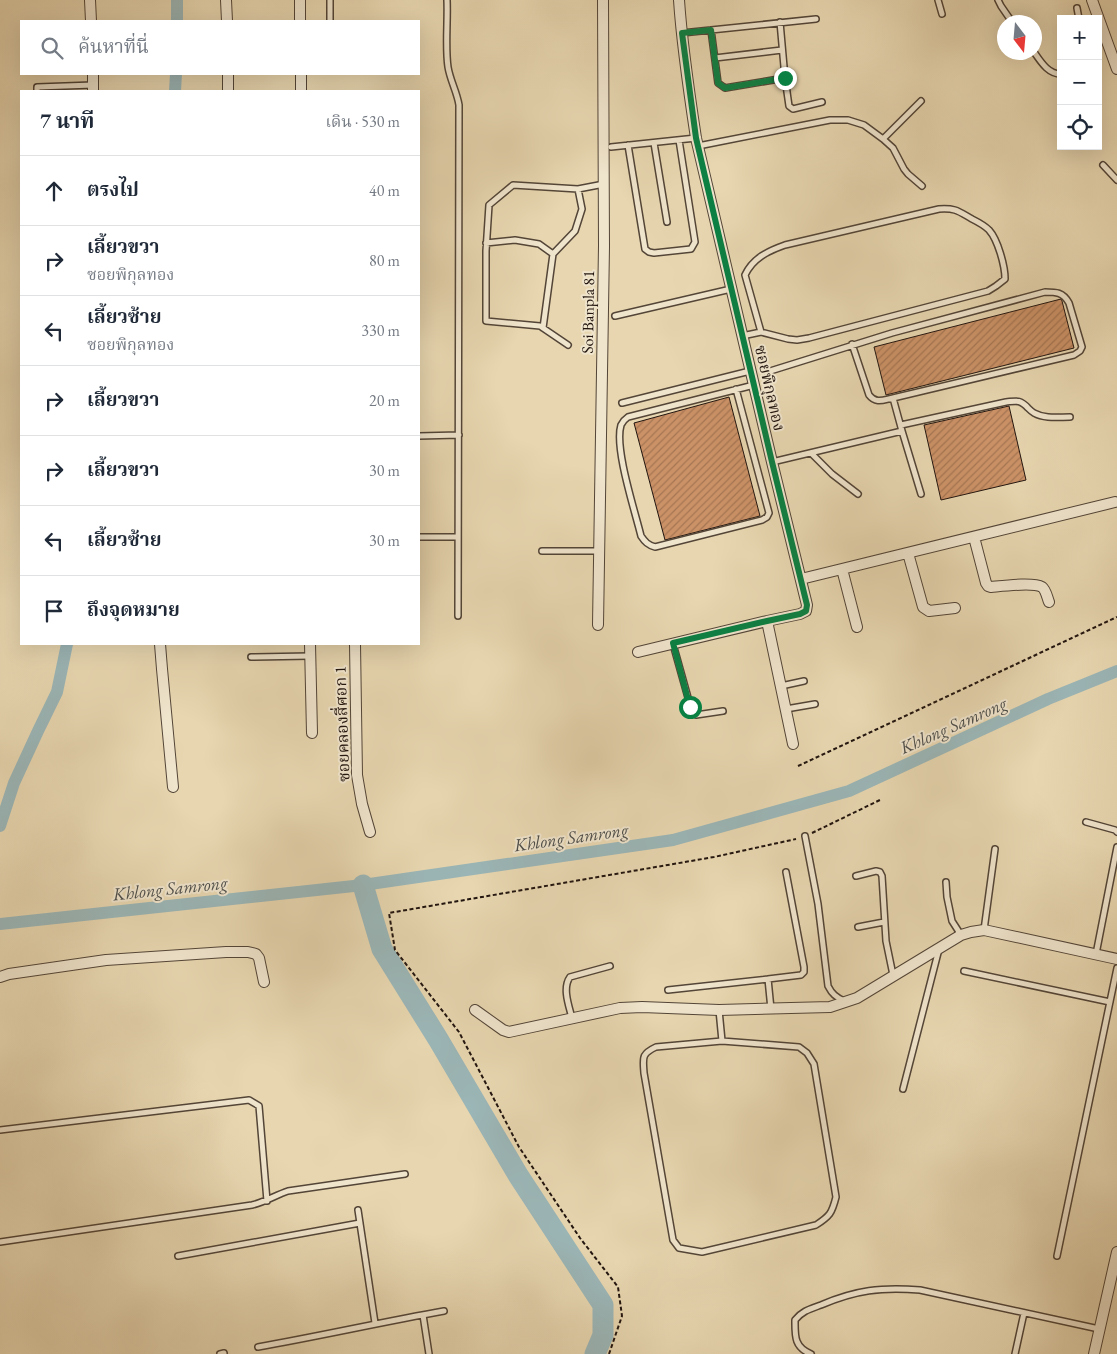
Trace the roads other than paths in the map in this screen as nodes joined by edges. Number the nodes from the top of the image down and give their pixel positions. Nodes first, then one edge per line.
1 (90, 0) edge
2 (226, 0) edge
3 (300, 0) edge
4 (330, 0) edge
5 (447, 0) edge
6 (603, 0) edge
7 (679, 0) edge
8 (938, 0) edge
9 (998, 0) edge
10 (1092, 0) edge
11 (1077, 8) dead end
12 (942, 14) dead end
13 (1007, 15) edge
14 (1078, 15) edge
15 (816, 19) dead end
16 (91, 20) edge
17 (227, 20) edge
18 (300, 20) edge
19 (330, 20) edge
20 (780, 22) junction
21 (711, 30) junction
22 (682, 33) junction
23 (782, 50) junction
24 (714, 58) junction
25 (1039, 60) edge
26 (1117, 69) edge
27 (1057, 74) edge
28 (93, 75) edge
29 (228, 75) edge
30 (301, 75) edge
31 (785, 78) junction
32 (93, 88) edge
33 (37, 90) edge
34 (228, 90) edge
35 (301, 90) edge
36 (921, 101) dead end
37 (822, 102) dead end
38 (883, 139) junction
39 (679, 140) junction
40 (697, 142) junction
41 (654, 143) junction
42 (628, 145) junction
43 (611, 147) dead end
44 (1103, 165) dead end
45 (1117, 180) edge
46 (604, 184) junction
47 (922, 186) dead end
48 (578, 189) junction
49 (667, 222) dead end
50 (486, 243) junction
51 (553, 254) junction
52 (731, 289) junction
53 (615, 316) dead end
54 (543, 328) junction
55 (761, 332) junction
56 (742, 336) junction
57 (852, 344) junction
58 (568, 345) dead end
59 (767, 372) dead end
60 (753, 377) junction
61 (736, 390) junction
62 (893, 398) junction
63 (622, 403) dead end
64 (1070, 417) dead end
65 (902, 428) junction
66 (459, 435) junction
67 (420, 436) edge
68 (811, 453) junction
69 (772, 462) junction
70 (858, 494) dead end
71 (921, 494) dead end
72 (1115, 502) dead end
73 (420, 537) edge
74 (458, 537) junction
75 (974, 537) junction
76 (542, 551) dead end
77 (599, 551) junction
78 (908, 553) junction
79 (842, 569) junction
80 (801, 579) junction
81 (1049, 602) dead end
82 (955, 608) dead end
83 (458, 616) dead end
84 (767, 621) junction
85 (598, 625) dead end
86 (857, 627) dead end
87 (673, 643) junction
88 (160, 645) edge
89 (310, 645) edge
90 (355, 645) edge
91 (638, 652) dead end
92 (311, 656) junction
93 (252, 657) dead end
94 (804, 681) dead end
95 (781, 686) junction
96 (815, 704) dead end
97 (786, 709) junction
98 (723, 711) dead end
99 (312, 733) dead end
100 (793, 744) dead end
101 (173, 787) dead end
102 (1086, 822) dead end
103 (370, 832) dead end
104 (1117, 832) edge
105 (805, 836) dead end
106 (1117, 847) edge
107 (995, 849) dead end
108 (786, 872) dead end
109 (856, 876) dead end
110 (946, 882) dead end
111 (884, 922) junction
112 (858, 927) dead end
113 (984, 930) junction
114 (962, 935) junction
115 (939, 948) junction
116 (1096, 955) junction
117 (1117, 959) edge
118 (610, 966) dead end
119 (1117, 968) edge
120 (964, 971) dead end
121 (893, 976) junction
122 (0, 977) edge
123 (768, 979) junction
124 (264, 982) dead end
125 (668, 990) dead end
126 (846, 1002) junction
127 (1110, 1002) junction
128 (771, 1009) junction
129 (475, 1010) dead end
130 (719, 1010) junction
131 (572, 1019) junction
132 (722, 1041) junction
133 (903, 1089) dead end
134 (0, 1130) edge
135 (405, 1174) dead end
136 (267, 1201) junction
137 (358, 1210) dead end
138 (360, 1223) junction
139 (0, 1242) edge
140 (1117, 1252) edge
141 (178, 1256) dead end
142 (1058, 1256) dead end
143 (444, 1311) dead end
144 (1024, 1313) junction
145 (423, 1314) junction
146 (375, 1323) junction
147 (1099, 1329) junction
148 (258, 1347) dead end
149 (224, 1353) edge
150 (220, 1354) edge
151 (429, 1354) edge
152 (811, 1354) edge
153 (1015, 1354) edge
154 (1094, 1354) edge

1 - 16 street
2 - 17 street
3 - 18 street
4 - 19 lane
5 - 66 lane
6 - 46 street, Soi Banpla 81
7 - 22 street, ซอยพิกุลทอง
8 - 12 lane
9 - 13 lane
10 - 26 street
11 - 14 lane
15 - 20 lane
20 - 21 lane
20 - 23 lane
21 - 22 lane
21 - 24 lane
22 - 40 street, ซอยพิกุลทอง
23 - 24 lane
23 - 31 lane
24 - 31 lane
25 - 27 lane
28 - 32 street
29 - 34 street
30 - 35 street
31 - 37 lane
32 - 33 lane
36 - 38 lane
38 - 40 lane
38 - 47 lane
39 - 40 lane
39 - 41 lane
39 - 42 lane
40 - 52 street, ซอยพิกุลทอง
41 - 42 lane
41 - 49 lane
42 - 43 lane
44 - 45 lane
46 - 48 lane
46 - 77 street, Soi Banpla 81
48 - 50 lane
48 - 51 lane
50 - 51 lane
50 - 54 lane
51 - 54 lane
52 - 53 lane
52 - 56 street, ซอยพิกุลทอง
54 - 58 lane
55 - 55 lane
55 - 56 lane
56 - 60 street, ซอยพิกุลทอง
57 - 59 lane
57 - 62 lane
57 - 62 lane
60 - 61 lane
60 - 63 lane
60 - 69 street, ซอยพิกุลทอง
61 - 61 lane
62 - 65 lane
64 - 65 lane
65 - 68 lane
65 - 71 lane
66 - 67 lane
66 - 74 lane
68 - 69 lane
68 - 70 lane
69 - 80 street, ซอยพิกุลทอง
72 - 75 street
73 - 74 lane
74 - 83 lane
75 - 78 street
75 - 81 street
76 - 77 lane
77 - 85 street, Soi Banpla 81
78 - 79 street
78 - 82 street
79 - 80 street
79 - 86 street
80 - 84 street, ซอยพิกุลทอง
84 - 87 street, ซอยพิกุลทอง
84 - 95 street
87 - 91 street, ซอยพิกุลทอง
87 - 98 lane
88 - 101 street
89 - 92 street
90 - 103 street, ซอยคลองสี่ศอก 1
92 - 93 lane
92 - 99 street
94 - 95 lane
95 - 97 street
96 - 97 lane
97 - 100 street
102 - 104 lane
105 - 126 lane
106 - 116 lane
107 - 113 lane
108 - 123 lane
109 - 111 lane
110 - 114 lane
111 - 112 lane
111 - 121 lane
113 - 114 street
113 - 116 street
114 - 115 street
115 - 121 street
115 - 133 lane
116 - 117 street
118 - 131 lane
119 - 127 lane
120 - 127 lane
121 - 126 street
122 - 124 street
123 - 125 lane
123 - 128 lane
126 - 128 street
127 - 142 lane
128 - 130 street
129 - 131 street
130 - 131 street
130 - 132 lane
132 - 132 lane
134 - 136 lane
135 - 136 lane
136 - 139 lane
137 - 138 lane
138 - 141 lane
138 - 146 lane
140 - 147 street
143 - 145 lane
144 - 147 lane
144 - 152 lane
144 - 153 lane
145 - 146 lane
145 - 151 lane
146 - 148 lane
147 - 154 street
149 - 150 lane

